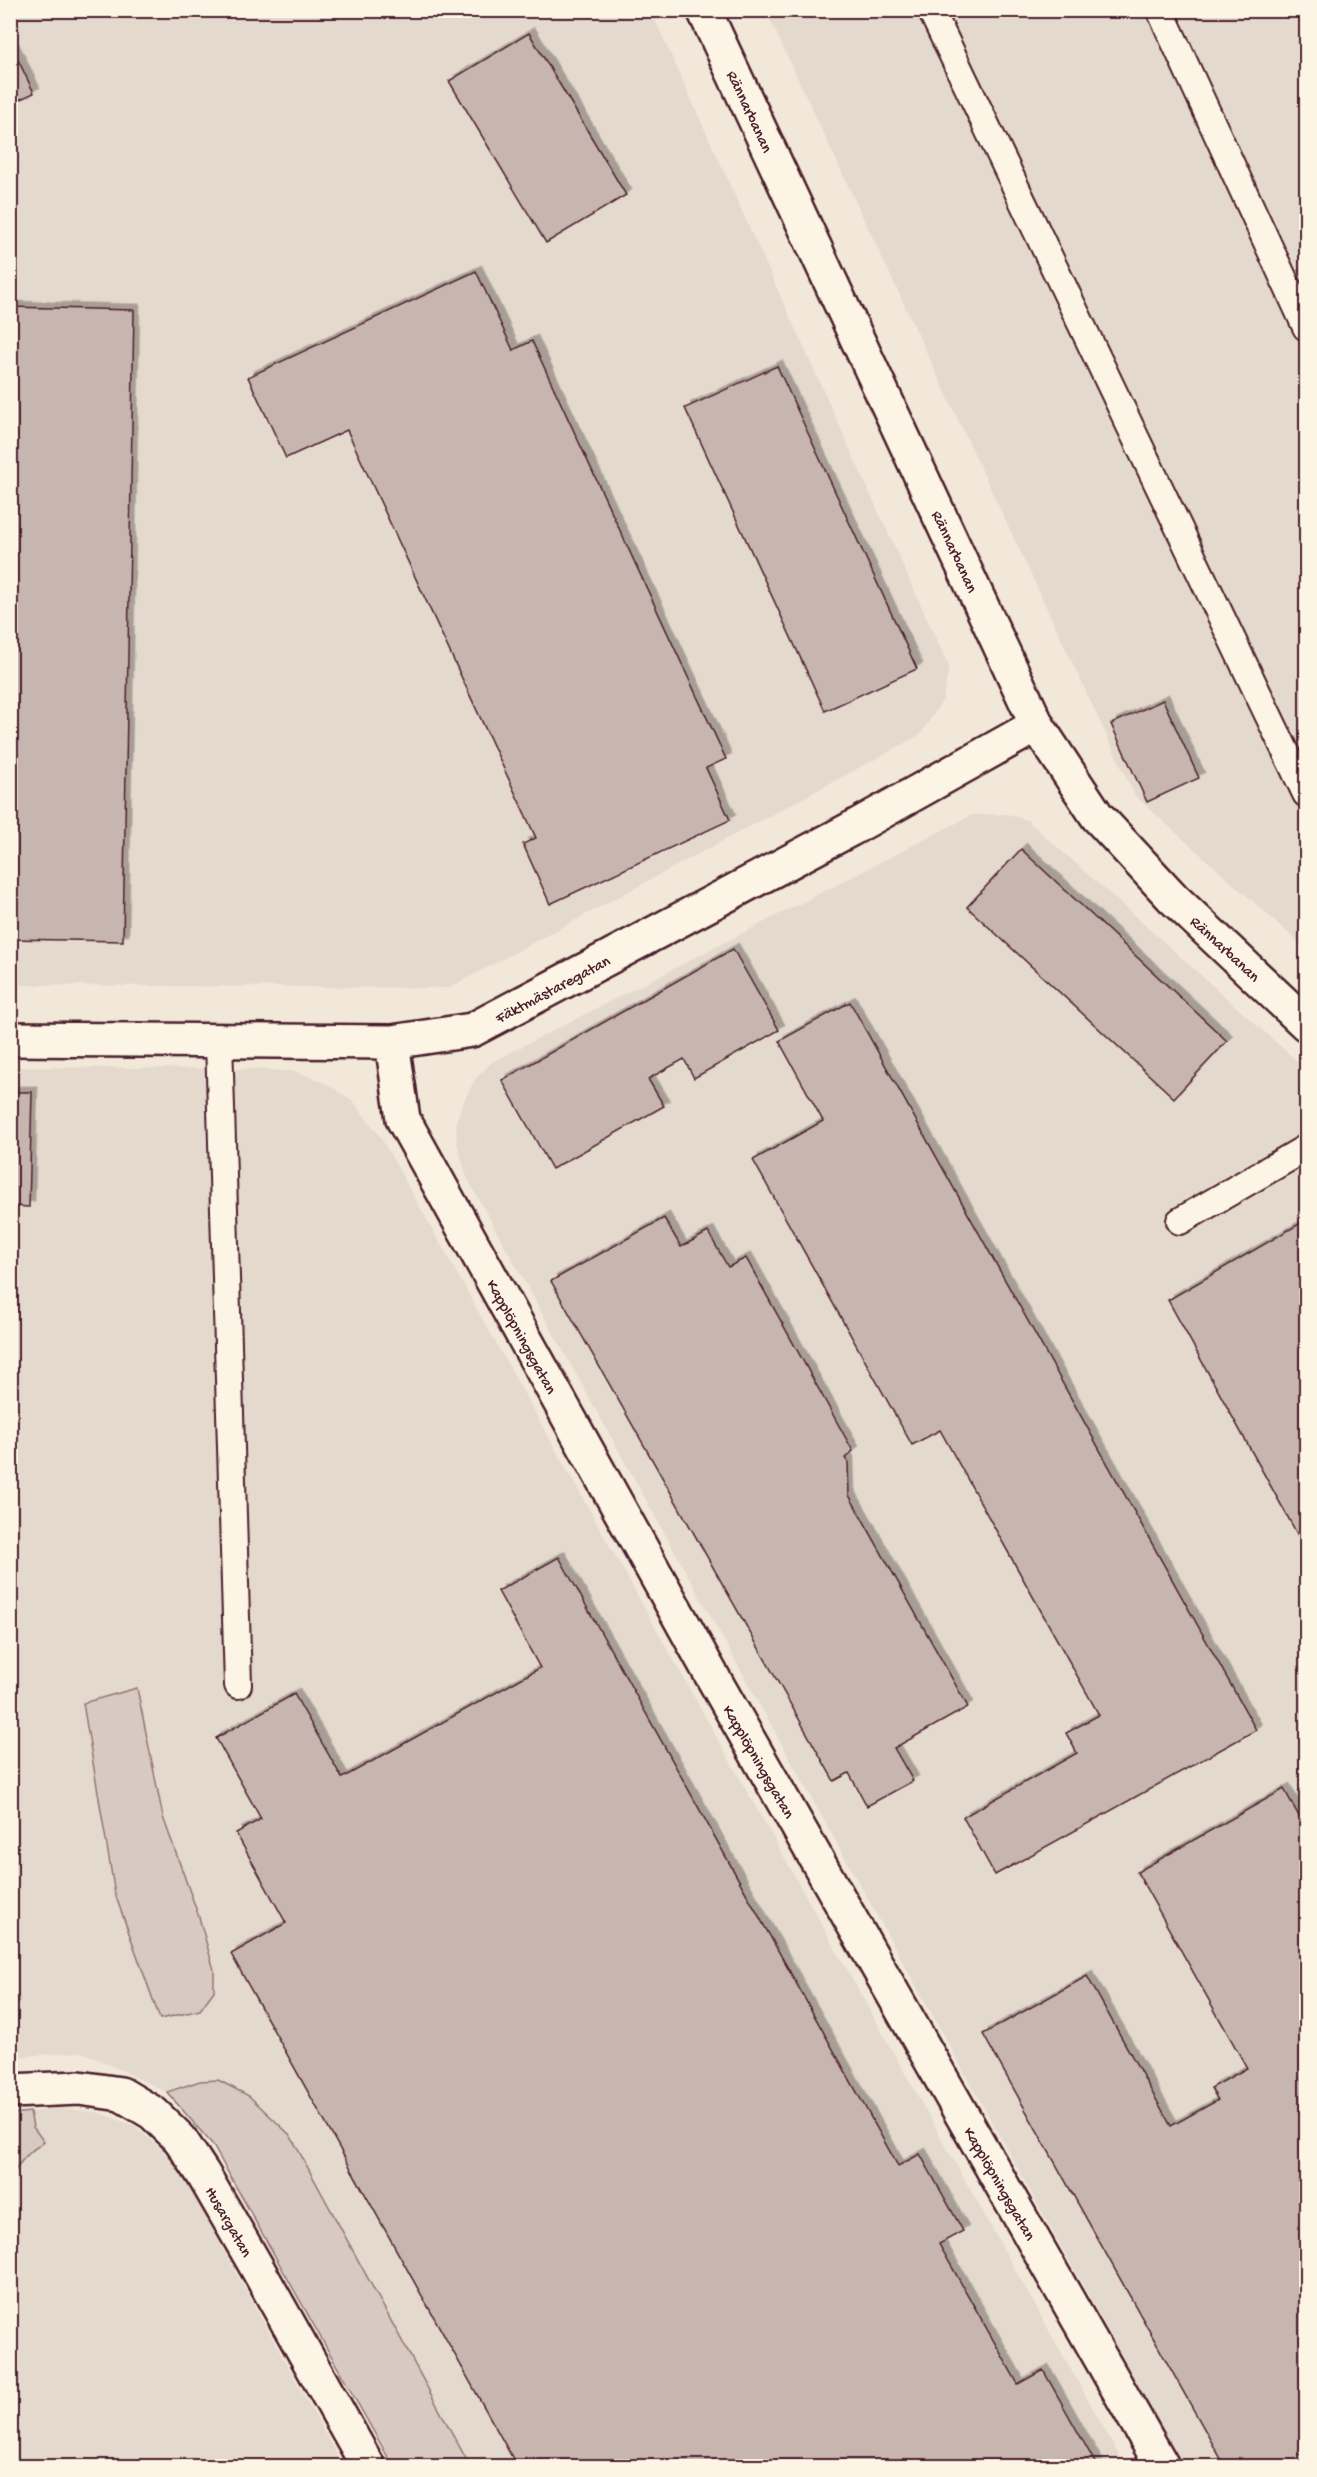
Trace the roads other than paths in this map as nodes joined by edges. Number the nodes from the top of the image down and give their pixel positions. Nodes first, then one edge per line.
1 (704, 10) edge
2 (931, 10) edge
3 (1160, 10) edge
4 (1306, 327) edge
5 (1037, 725) junction
6 (1306, 794) edge
7 (1306, 1024) edge
8 (10, 1039) edge
9 (219, 1040) junction
10 (392, 1042) junction
11 (1306, 1148) edge
12 (1180, 1221) dead end
13 (238, 1685) dead end
14 (10, 2091) edge
15 (368, 2466) edge
16 (1162, 2466) edge

1 - 5 street, Rännarbanan
2 - 6 lane
3 - 4 lane
5 - 7 street, Rännarbanan
5 - 10 street, Fäktmästaregatan
8 - 9 street, Fäktmästaregatan
9 - 10 street, Fäktmästaregatan
9 - 13 lane
10 - 16 street, Kapplöpningsgatan
11 - 12 lane
14 - 15 street, Husargatan

